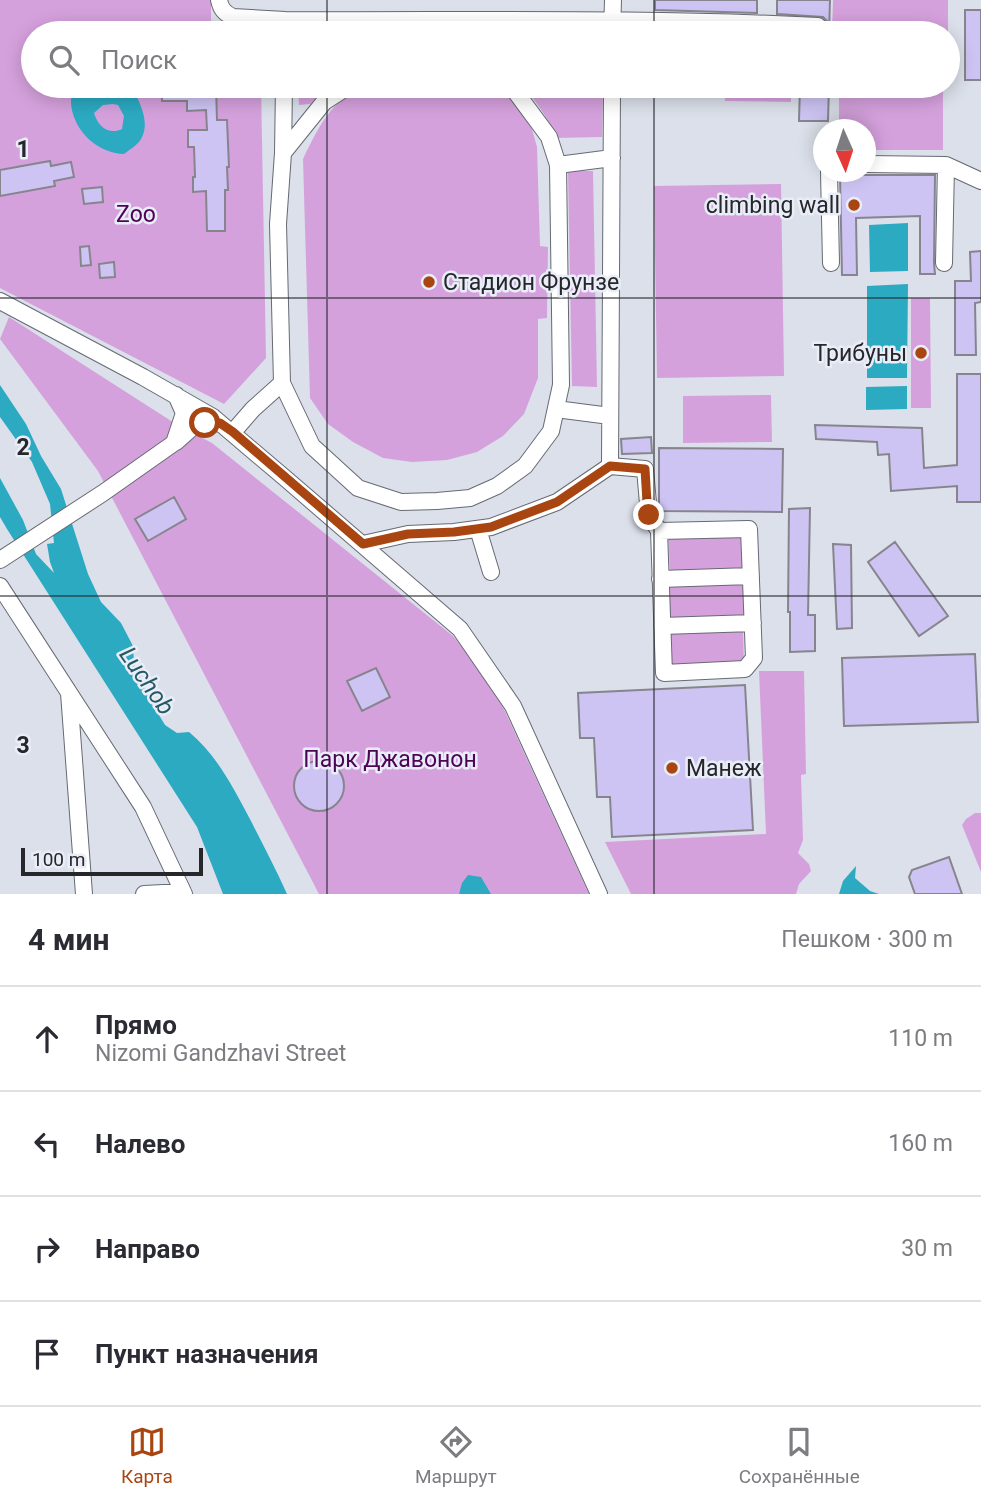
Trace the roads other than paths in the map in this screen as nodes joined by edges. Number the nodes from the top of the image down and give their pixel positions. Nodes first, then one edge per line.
1 (219, 0) edge
2 (612, 0) edge
3 (253, 21) edge
4 (612, 21) edge
5 (284, 98) edge
6 (330, 98) edge
7 (521, 98) edge
8 (612, 98) edge
9 (283, 153) junction
10 (612, 158) junction
11 (876, 164) edge
12 (558, 165) junction
13 (946, 165) junction
14 (981, 181) edge
15 (830, 182) edge
16 (831, 263) dead end
17 (944, 263) dead end
18 (0, 301) edge
19 (282, 383) junction
20 (176, 396) junction
21 (556, 409) junction
22 (610, 416) junction
23 (226, 428) junction
24 (174, 443) junction
25 (610, 466) junction
26 (478, 529) junction
27 (659, 531) junction
28 (363, 544) junction
29 (0, 560) edge
30 (491, 572) dead end
31 (751, 576) junction
32 (660, 579) junction
33 (0, 586) edge
34 (752, 623) junction
35 (662, 626) junction
36 (69, 691) junction
37 (183, 893) edge
38 (83, 894) edge
39 (144, 894) edge
40 (599, 894) edge

1 - 3 street
2 - 4 street
5 - 9 street
6 - 9 street
7 - 12 street
8 - 10 street
9 - 19 street
10 - 12 street
10 - 22 street
11 - 13 street
12 - 21 street
13 - 14 street
13 - 17 street
15 - 16 street
18 - 20 street
19 - 21 street
19 - 23 street
20 - 23 street
20 - 24 street
21 - 22 street
22 - 25 street
23 - 24 street
23 - 28 street
24 - 29 street
25 - 26 street
25 - 27 street
26 - 28 street
26 - 30 street
27 - 31 street
27 - 32 street
28 - 40 street
31 - 32 street
31 - 34 street
32 - 35 street
33 - 36 street
34 - 35 street
34 - 35 street
36 - 37 street
36 - 38 street
37 - 39 street

